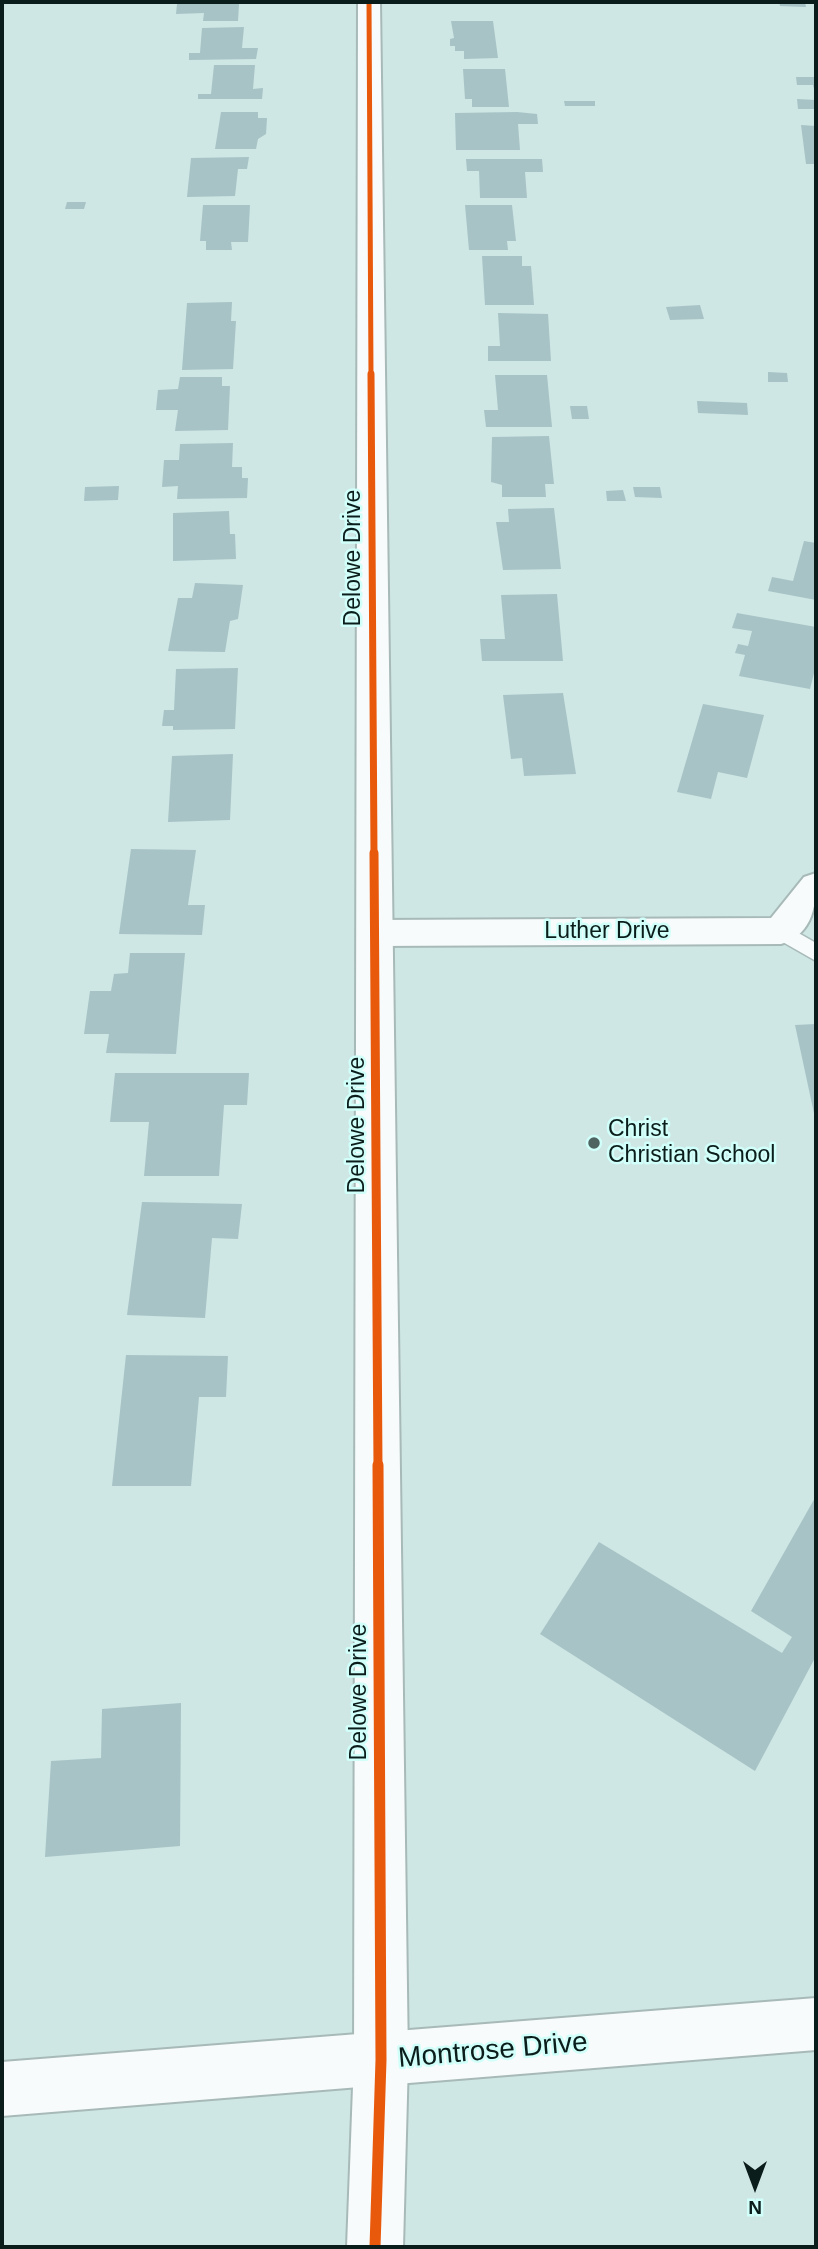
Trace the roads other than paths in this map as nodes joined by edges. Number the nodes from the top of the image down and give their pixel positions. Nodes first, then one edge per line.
1 (369, 2) edge
2 (816, 886) edge
3 (781, 931) junction
4 (376, 933) junction
5 (816, 953) edge
6 (816, 2024) edge
7 (381, 2060) junction
8 (2, 2089) edge
9 (375, 2247) edge

1 - 4 street, Delowe Drive
2 - 3 street
3 - 4 street, Luther Drive
3 - 5 lane
4 - 7 street, Delowe Drive
6 - 7 street, Montrose Drive
7 - 8 street, Montrose Drive
7 - 9 street, Delowe Drive

